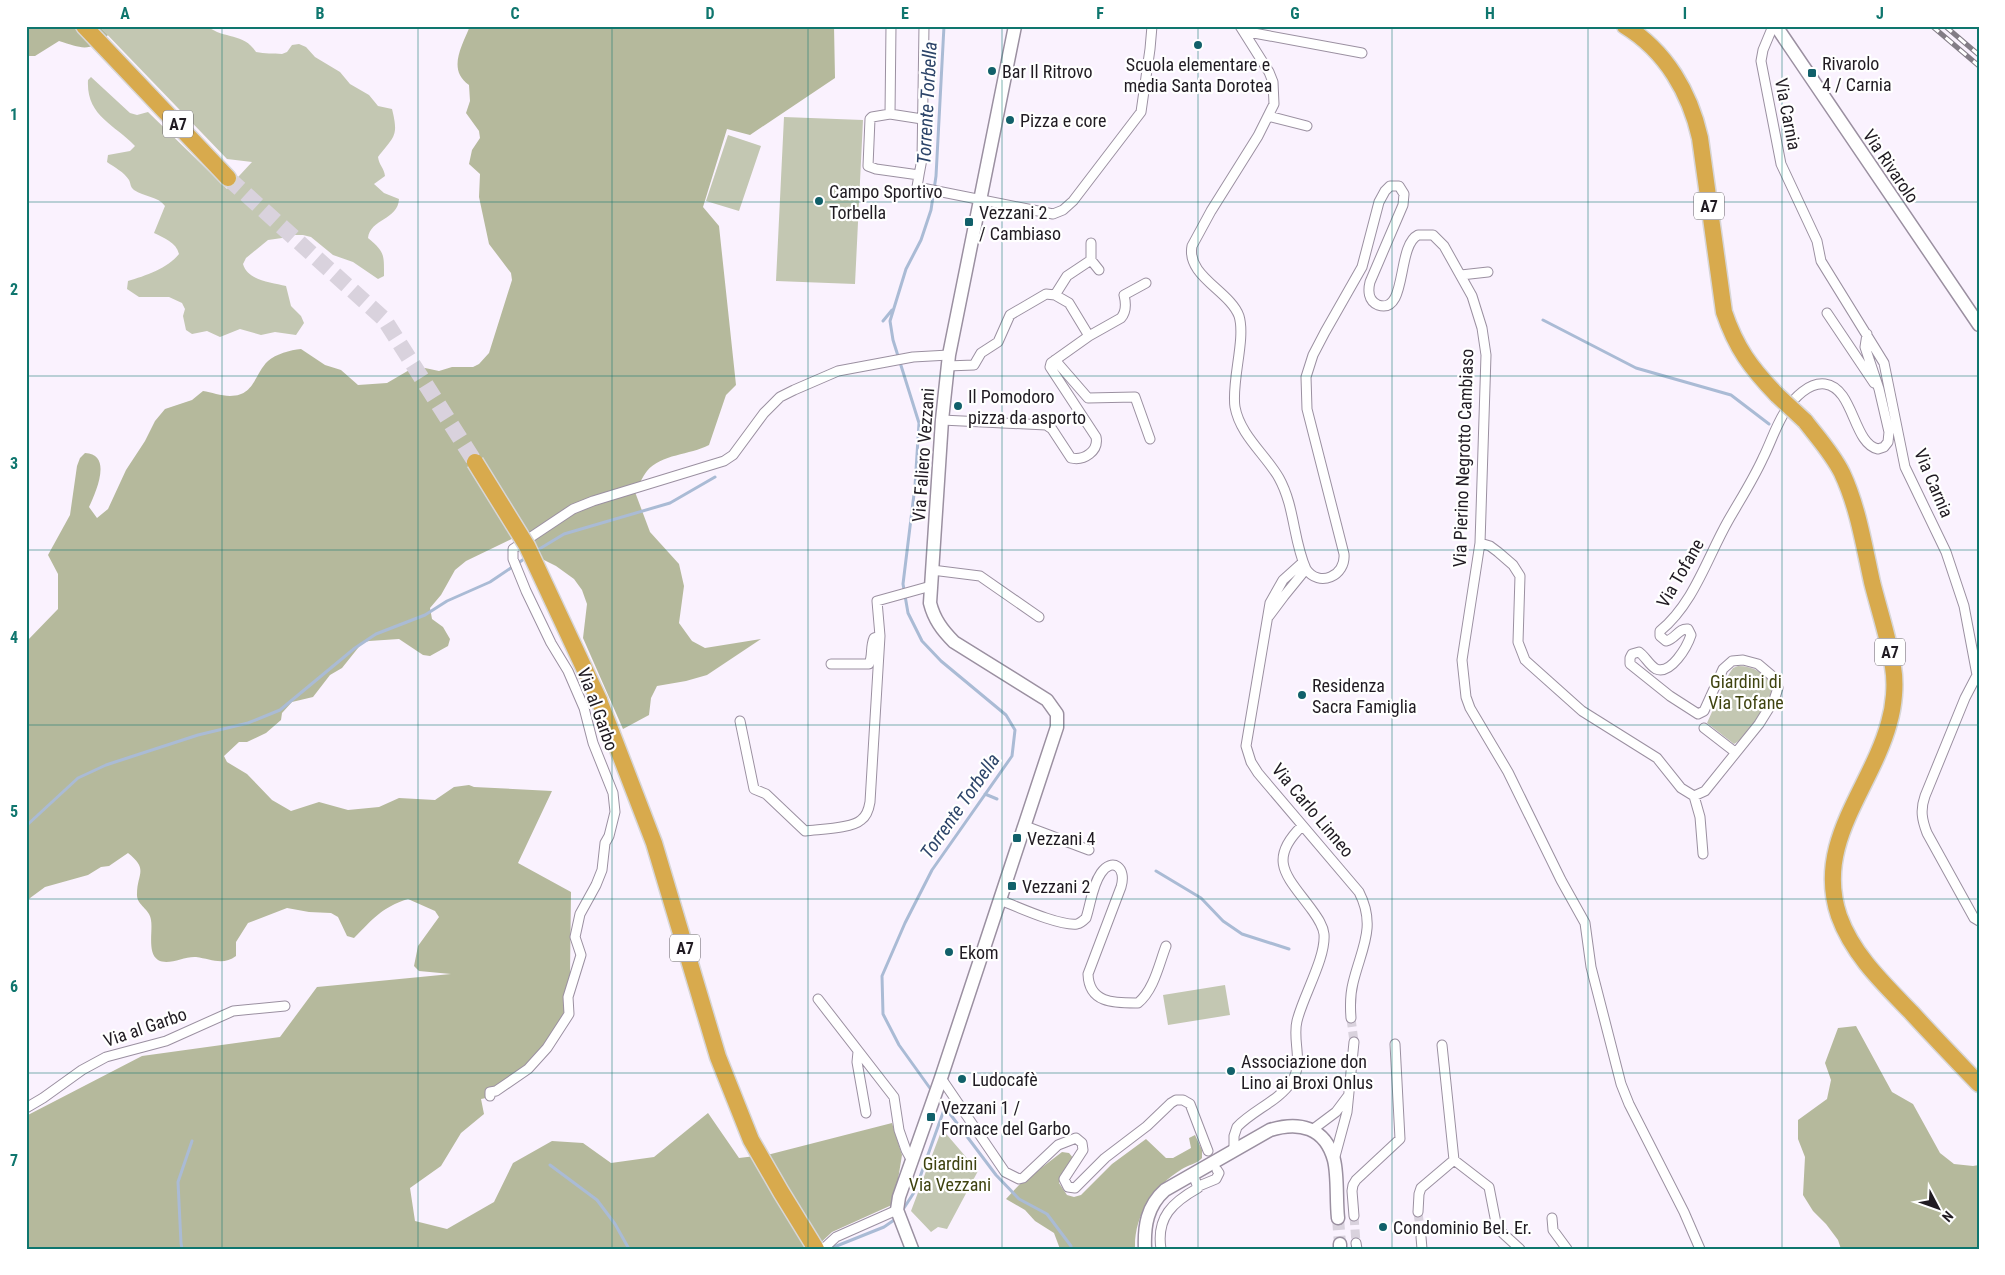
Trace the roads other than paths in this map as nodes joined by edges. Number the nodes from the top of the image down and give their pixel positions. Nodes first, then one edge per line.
1 (84, 26) edge
2 (891, 26) edge
3 (924, 26) edge
4 (1015, 26) edge
5 (1152, 26) edge
6 (1625, 26) edge
7 (1774, 26) edge
8 (1242, 29) edge
9 (1362, 53) dead end
10 (890, 114) junction
11 (1268, 116) junction
12 (922, 119) junction
13 (1307, 126) dead end
14 (919, 175) junction
15 (228, 178) tunnel mouth
16 (980, 200) junction
17 (1091, 242) dead end
18 (1091, 260) junction
19 (1099, 270) dead end
20 (1488, 272) dead end
21 (1461, 276) junction
22 (1146, 283) dead end
23 (1055, 294) junction
24 (1826, 313) dead end
25 (1979, 325) edge
26 (1867, 334) junction
27 (1089, 336) junction
28 (1055, 360) junction
29 (948, 361) junction
30 (1879, 389) junction
31 (942, 420) junction
32 (1150, 439) dead end
33 (475, 462) tunnel mouth
34 (1480, 543) junction
35 (1305, 566) junction
36 (932, 570) junction
37 (931, 586) junction
38 (1039, 617) dead end
39 (880, 636) junction
40 (831, 664) dead end
41 (1978, 675) edge
42 (740, 721) dead end
43 (1704, 728) dead end
44 (1735, 752) junction
45 (1694, 796) junction
46 (1025, 826) junction
47 (1302, 826) junction
48 (1088, 850) dead end
49 (1703, 854) dead end
50 (1000, 900) junction
51 (1979, 921) edge
52 (1166, 946) dead end
53 (818, 999) dead end
54 (285, 1006) dead end
55 (1351, 1018) tunnel mouth
56 (1354, 1042) tunnel mouth
57 (1395, 1044) dead end
58 (1442, 1045) dead end
59 (858, 1052) junction
60 (1956, 1060) junction
61 (940, 1081) junction
62 (1979, 1084) edge
63 (1979, 1091) edge
64 (1349, 1094) junction
65 (490, 1096) dead end
66 (26, 1108) edge
67 (866, 1113) dead end
68 (1312, 1130) junction
69 (1234, 1150) junction
70 (1208, 1151) dead end
71 (911, 1159) junction
72 (1334, 1160) junction
73 (1454, 1160) junction
74 (1217, 1170) dead end
75 (1192, 1174) junction
76 (1199, 1186) junction
77 (897, 1210) junction
78 (1418, 1212) tunnel mouth
79 (1354, 1216) tunnel mouth
80 (1338, 1218) tunnel mouth
81 (1552, 1218) dead end
82 (1421, 1237) tunnel mouth
83 (816, 1249) edge
84 (823, 1249) edge
85 (912, 1249) edge
86 (1145, 1249) edge
87 (1160, 1249) edge
88 (1422, 1249) edge
89 (1520, 1249) edge
90 (1567, 1249) edge
91 (1700, 1249) edge

1 - 15 highway, A7
2 - 10 street
3 - 12 street
4 - 16 street, Via Faliero Vezzani
5 - 16 street
6 - 60 highway, A7, bridge
7 - 25 street, Via Rivarolo
7 - 26 street, Via Carnia
8 - 9 street
8 - 11 street
10 - 12 street
10 - 14 street
11 - 13 street
11 - 35 street
12 - 14 street
14 - 16 street
16 - 29 street, Via Faliero Vezzani
17 - 18 street
18 - 19 street
18 - 23 street
20 - 21 street
21 - 34 street, Via Pierino Negrotto Cambiaso
21 - 35 street, Via Pierino Negrotto Cambiaso
22 - 27 street
23 - 27 street
23 - 29 street
24 - 30 street, Via Tofane
26 - 30 street, Via Tofane
26 - 41 street, Via Carnia
27 - 28 street
28 - 31 street
28 - 32 street
29 - 31 street, Via Faliero Vezzani
29 - 65 street, Via al Garbo
30 - 44 street, Via Tofane
31 - 36 street, Via Faliero Vezzani
33 - 83 highway, A7, bridge
34 - 45 street
34 - 91 street, Via Pierino Negrotto Cambiaso
35 - 47 street, Via Carlo Linneo
36 - 37 street, Via Faliero Vezzani
36 - 38 street
37 - 39 street
37 - 46 street, Via Faliero Vezzani
39 - 40 street
39 - 42 street
41 - 51 street, Via Carnia
43 - 44 street
44 - 45 street, Via Tofane
45 - 49 street
46 - 48 street
46 - 50 street, Via Faliero Vezzani
47 - 55 street, Via Carlo Linneo
47 - 69 street
50 - 52 street
50 - 61 street, Via Faliero Vezzani
53 - 59 street
54 - 66 street, Via al Garbo
56 - 64 street
57 - 79 street
58 - 73 street
59 - 67 street
59 - 71 street
60 - 62 highway, A7
60 - 63 highway, A7
61 - 70 street
61 - 71 street, Via Faliero Vezzani
64 - 68 street
64 - 72 street
68 - 69 street
68 - 72 street
69 - 75 street
71 - 77 street, Via Faliero Vezzani
72 - 80 street
73 - 78 street
73 - 89 street
74 - 76 street
75 - 76 street
75 - 86 street
76 - 87 street
77 - 84 street
77 - 85 street
81 - 90 street
82 - 88 street

